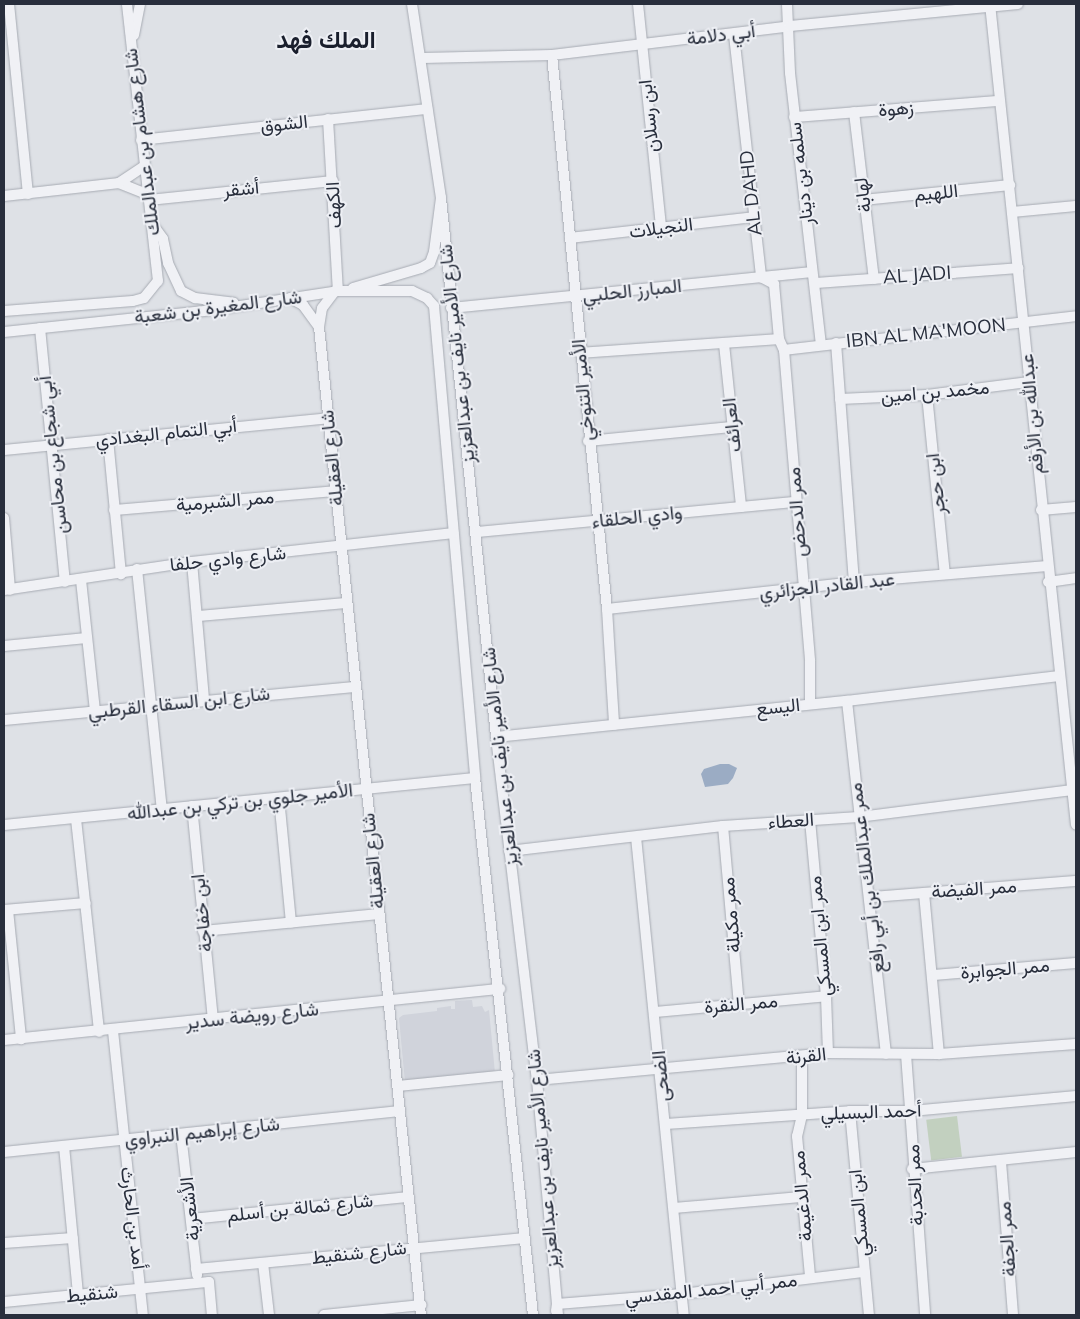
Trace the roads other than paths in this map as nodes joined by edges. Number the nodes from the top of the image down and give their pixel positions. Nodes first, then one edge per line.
1 (126, 4) edge
2 (140, 4) edge
3 (412, 4) edge
4 (416, 4) edge
5 (638, 4) edge
6 (787, 4) edge
7 (1018, 4) edge
8 (990, 6) edge
9 (8, 9) edge
10 (416, 20) junction
11 (790, 26) junction
12 (734, 35) junction
13 (642, 44) junction
14 (131, 50) junction
15 (552, 55) junction
16 (422, 58) junction
17 (998, 101) junction
18 (427, 109) junction
19 (854, 112) junction
20 (794, 117) junction
21 (328, 119) junction
22 (141, 140) junction
23 (143, 167) junction
24 (333, 181) junction
25 (119, 184) junction
26 (1010, 185) junction
27 (28, 194) junction
28 (4, 196) edge
29 (149, 198) junction
30 (441, 198) junction
31 (863, 200) junction
32 (1076, 206) edge
33 (1012, 212) junction
34 (753, 217) junction
35 (153, 224) junction
36 (661, 228) junction
37 (570, 238) junction
38 (1018, 268) junction
39 (812, 272) junction
40 (761, 277) junction
41 (874, 279) junction
42 (158, 281) joint
43 (816, 283) junction
44 (339, 291) junction
45 (574, 297) junction
46 (289, 298) junction
47 (429, 300) joint
48 (243, 303) junction
49 (451, 308) junction
50 (4, 312) edge
51 (1076, 316) edge
52 (1024, 322) junction
53 (319, 327) junction
54 (40, 328) junction
55 (4, 332) edge
56 (782, 343) junction
57 (836, 343) junction
58 (724, 344) junction
59 (821, 344) junction
60 (580, 353) junction
61 (1029, 382) junction
62 (927, 395) junction
63 (840, 398) junction
64 (328, 418) junction
65 (731, 427) junction
66 (108, 439) junction
67 (588, 441) junction
68 (52, 445) junction
69 (4, 450) edge
70 (336, 491) junction
71 (797, 502) junction
72 (741, 507) junction
73 (1076, 507) edge
74 (114, 510) junction
75 (1041, 510) junction
76 (4, 518) edge
77 (598, 521) junction
78 (477, 532) junction
79 (453, 533) junction
80 (5, 536) edge
81 (340, 547) junction
82 (192, 562) junction
83 (1047, 566) junction
84 (136, 569) junction
85 (121, 574) junction
86 (945, 574) junction
87 (1076, 578) edge
88 (81, 580) junction
89 (65, 582) junction
90 (854, 582) junction
91 (1048, 582) junction
92 (7, 590) edge
93 (803, 590) junction
94 (346, 603) junction
95 (607, 610) junction
96 (198, 616) junction
97 (86, 638) junction
98 (4, 646) edge
99 (1059, 676) junction
100 (354, 687) junction
101 (204, 700) junction
102 (847, 701) junction
103 (810, 704) junction
104 (150, 706) junction
105 (95, 712) junction
106 (1076, 712) edge
107 (1065, 714) junction
108 (4, 720) edge
109 (614, 725) junction
110 (496, 737) junction
111 (1073, 771) edge
112 (475, 778) junction
113 (365, 789) junction
114 (1073, 790) junction
115 (278, 798) junction
116 (192, 806) junction
117 (162, 809) junction
118 (859, 817) junction
119 (76, 818) junction
120 (810, 820) junction
121 (1076, 824) edge
122 (4, 825) edge
123 (723, 826) junction
124 (636, 837) junction
125 (509, 851) junction
126 (1076, 881) edge
127 (924, 893) junction
128 (871, 897) junction
129 (86, 902) junction
130 (6, 910) edge
131 (379, 914) junction
132 (291, 922) junction
133 (203, 931) junction
134 (1076, 963) edge
135 (933, 975) junction
136 (500, 989) junction
137 (826, 996) junction
138 (389, 1002) junction
139 (739, 1004) junction
140 (655, 1012) junction
141 (213, 1020) junction
142 (113, 1031) junction
143 (99, 1032) junction
144 (21, 1039) junction
145 (4, 1040) edge
146 (1076, 1044) edge
147 (828, 1053) junction
148 (886, 1054) junction
149 (906, 1054) junction
150 (939, 1054) junction
151 (802, 1056) junction
152 (660, 1070) junction
153 (508, 1075) junction
154 (537, 1080) junction
155 (398, 1086) junction
156 (1076, 1096) edge
157 (400, 1111) junction
158 (850, 1111) junction
159 (911, 1111) junction
160 (802, 1115) junction
161 (666, 1124) junction
162 (181, 1134) junction
163 (122, 1141) junction
164 (64, 1146) junction
165 (4, 1152) edge
166 (1076, 1152) edge
167 (1001, 1162) junction
168 (912, 1169) junction
169 (409, 1197) junction
170 (801, 1197) junction
171 (674, 1208) junction
172 (191, 1219) junction
173 (73, 1238) junction
174 (523, 1238) junction
175 (4, 1243) edge
176 (415, 1248) junction
177 (263, 1263) junction
178 (196, 1269) junction
179 (865, 1272) junction
180 (810, 1278) junction
181 (198, 1284) junction
182 (142, 1289) junction
183 (682, 1294) junction
184 (78, 1295) junction
185 (4, 1302) edge
186 (557, 1304) junction
187 (421, 1310) edge
188 (533, 1314) edge
189 (143, 1315) edge
190 (212, 1315) edge
191 (269, 1315) edge
192 (324, 1315) edge
193 (556, 1315) edge
194 (684, 1315) edge
195 (869, 1315) edge
196 (925, 1315) edge
197 (1013, 1315) edge

1 - 14 street, شارع هشام بن عبدالملك
2 - 14 street
3 - 10 street
4 - 10 street
5 - 13 street, ابن رسلان
6 - 11 street, سلمه بن دينار
7 - 8 street, أبي دلامة
8 - 11 street, أبي دلامة
8 - 17 street, عبدالله بن الأرقم
9 - 27 street
10 - 16 street
11 - 12 street, أبي دلامة
11 - 20 street, سلمه بن دينار
12 - 13 street, أبي دلامة
12 - 34 street, AL DAHD
13 - 15 street, أبي دلامة
13 - 36 street, ابن رسلان
14 - 22 street, شارع هشام بن عبدالملك
15 - 16 street, أبي دلامة
15 - 37 street, الأمير التنوخي
16 - 18 street
17 - 19 street, زهوة
17 - 26 street, عبدالله بن الأرقم
18 - 21 street, الشوق
18 - 30 street
19 - 20 street, زهوة
19 - 31 street, لهابة
20 - 39 street, سلمه بن دينار
21 - 22 street, الشوق
21 - 24 street, الكهف
22 - 23 street, شارع هشام بن عبدالملك
23 - 25 street
23 - 29 street, شارع هشام بن عبدالملك
24 - 29 street, أشقر
24 - 44 street, الكهف
25 - 27 street
25 - 29 street
26 - 31 street, اللهيم
26 - 33 street, عبدالله بن الأرقم
27 - 28 street
29 - 35 street, شارع هشام بن عبدالملك
30 - 44 street
30 - 49 street, شارع الأمير نايف بن عبدالعزيز
31 - 41 street, لهابة
32 - 33 street
33 - 38 street, عبدالله بن الأرقم
34 - 36 street, النجيلات
34 - 40 street, AL DAHD
35 - 42 street, شارع هشام بن عبدالملك
35 - 48 street
36 - 37 street, النجيلات
37 - 45 street, الأمير التنوخي
38 - 41 street, AL JADI
38 - 52 street, عبدالله بن الأرقم
39 - 40 street, المبارز الحلبي
39 - 43 street, سلمه بن دينار
40 - 45 street, المبارز الحلبي
40 - 56 street
41 - 43 street, AL JADI
42 - 50 street, شارع المغيرة بن شعبة
43 - 59 street, سلمه بن دينار
44 - 46 street, شارع المغيرة بن شعبة
44 - 47 street, شارع المغيرة بن شعبة
44 - 53 street, شارع العقيلة
45 - 49 street, المبارز الحلبي
45 - 60 street, الأمير التنوخي
46 - 48 street, شارع المغيرة بن شعبة
46 - 53 street
47 - 79 street, شارع الأمير نايف بن عبدالعزيز
48 - 54 street, شارع المغيرة بن شعبة
49 - 78 street, شارع الأمير نايف بن عبدالعزيز
51 - 52 street, IBN AL MA'MOON
52 - 57 street, IBN AL MA'MOON
52 - 61 street, عبدالله بن الأرقم
53 - 64 street, شارع العقيلة
54 - 55 street, شارع المغيرة بن شعبة
54 - 68 street, أبي شجاع بن محاسن
56 - 58 street, IBN AL MA'MOON
56 - 59 street, IBN AL MA'MOON
56 - 71 street, ممر الدحض
57 - 59 street, IBN AL MA'MOON
57 - 63 street
58 - 60 street, IBN AL MA'MOON
58 - 65 street, العرائف
60 - 67 street, الأمير التنوخي
61 - 62 street, مخمد بن امين
61 - 75 street, عبدالله بن الأرقم
62 - 63 street, مخمد بن امين
62 - 86 street, ابن حجر
63 - 90 street
64 - 66 street, أبي التمام البغدادي
64 - 70 street, شارع العقيلة
65 - 67 street
65 - 72 street, العرائف
66 - 68 street, أبي التمام البغدادي
66 - 74 street
67 - 77 street, الأمير التنوخي
68 - 69 street, أبي التمام البغدادي
68 - 89 street, أبي شجاع بن محاسن
70 - 74 street, ممر الشبرمية
70 - 81 street, شارع العقيلة
71 - 72 street, وادي الحلقاء
71 - 93 street, ممر الدحض
72 - 77 street, وادي الحلقاء
73 - 75 street
74 - 85 street
75 - 83 street, عبدالله بن الأرقم
76 - 80 street
77 - 78 street, وادي الحلقاء
77 - 95 street, الأمير التنوخي
78 - 110 street, شارع الأمير نايف بن عبدالعزيز
79 - 81 street, شارع وادي حلفا
79 - 112 street, شارع الأمير نايف بن عبدالعزيز
80 - 92 street
81 - 82 street, شارع وادي حلفا
81 - 94 street, شارع العقيلة
82 - 84 street, شارع وادي حلفا
82 - 96 street
83 - 86 street, عبد القادر الجزائري
83 - 91 street, عبدالله بن الأرقم
84 - 85 street, شارع وادي حلفا
84 - 104 street
85 - 88 street, شارع وادي حلفا
86 - 90 street, عبد القادر الجزائري
87 - 91 street
88 - 89 street, شارع وادي حلفا
88 - 97 street
89 - 92 street, شارع وادي حلفا
90 - 93 street, عبد القادر الجزائري
91 - 99 street, عبدالله بن الأرقم
93 - 95 street, عبد القادر الجزائري
93 - 103 street, ممر الدحض
94 - 96 street
94 - 100 street, شارع العقيلة
95 - 109 street, الأمير التنوخي
96 - 101 street
97 - 98 street
97 - 105 street
99 - 102 street, اليسع
99 - 107 street, عبدالله بن الأرقم
100 - 101 street, شارع ابن السقاء القرطبي
100 - 113 street, شارع العقيلة
101 - 104 street, شارع ابن السقاء القرطبي
102 - 103 street, اليسع
102 - 118 street, ممر عبدالملك بن أبي رافع
103 - 109 street, اليسع
104 - 105 street, شارع ابن السقاء القرطبي
104 - 117 street
105 - 108 street, شارع ابن السقاء القرطبي
106 - 107 street
107 - 111 street, عبدالله بن الأرقم
109 - 110 street, اليسع
110 - 125 street, شارع الأمير نايف بن عبدالعزيز
111 - 114 street, عبدالله بن الأرقم
112 - 113 street, الأمير جلوي بن تركي بن عبدالله
112 - 136 street, شارع الأمير نايف بن عبدالعزيز
113 - 115 street, الأمير جلوي بن تركي بن عبدالله
113 - 131 street, شارع العقيلة
114 - 118 street, العطاء
114 - 121 street, عبدالله بن الأرقم
115 - 116 street, الأمير جلوي بن تركي بن عبدالله
115 - 132 street
116 - 117 street, الأمير جلوي بن تركي بن عبدالله
116 - 133 street, ابن خفاجة
117 - 119 street, الأمير جلوي بن تركي بن عبدالله
118 - 120 street, العطاء
118 - 128 street, ممر عبدالملك بن أبي رافع
119 - 122 street, الأمير جلوي بن تركي بن عبدالله
119 - 129 street
120 - 123 street, العطاء
120 - 137 street, ممر ابن المسكي
123 - 124 street, العطاء
123 - 139 street, ممر مكيلة
124 - 125 street, العطاء
124 - 140 street, الضحى
125 - 154 street, شارع الأمير نايف بن عبدالعزيز
126 - 127 street, ممر الفيضة
127 - 128 street, ممر الفيضة
127 - 135 street
128 - 148 street, ممر عبدالملك بن أبي رافع
129 - 130 street
129 - 143 street
130 - 144 street
131 - 132 street
131 - 138 street, شارع العقيلة
132 - 133 street
133 - 141 street, ابن خفاجة
134 - 135 street, ممر الجوابرة
135 - 150 street
136 - 138 street, شارع رويضة سدير
136 - 153 street, شارع الأمير نايف بن عبدالعزيز
137 - 139 street, ممر النقرة
137 - 147 street, ممر ابن المسكي
138 - 141 street, شارع رويضة سدير
138 - 155 street, شارع العقيلة
139 - 140 street, ممر النقرة
140 - 152 street, الضحى
141 - 142 street, شارع رويضة سدير
142 - 143 street, شارع رويضة سدير
142 - 163 street, أمد بن الحارث
143 - 144 street, شارع رويضة سدير
144 - 145 street, شارع رويضة سدير
146 - 150 street, القرنة
147 - 148 street, القرنة
147 - 151 street, القرنة
148 - 149 street, القرنة
149 - 150 street, القرنة
149 - 159 street, ممر الحدبة
151 - 152 street, القرنة
151 - 160 street, ممر الدغيمة
152 - 154 street, القرنة
152 - 161 street, الضحى
153 - 155 street
153 - 174 street, شارع الأمير نايف بن عبدالعزيز
154 - 186 street, شارع الأمير نايف بن عبدالعزيز
155 - 157 street, شارع العقيلة
156 - 159 street, أحمد البسيلي
157 - 162 street, شارع إبراهيم النبراوي
157 - 169 street, شارع العقيلة
158 - 159 street, أحمد البسيلي
158 - 160 street, أحمد البسيلي
158 - 179 street, ابن المسكي
159 - 168 street, ممر الحدبة
160 - 161 street, أحمد البسيلي
160 - 170 street, ممر الدغيمة
161 - 171 street, الضحى
162 - 163 street, شارع إبراهيم النبراوي
162 - 172 street, الأشعرية
163 - 164 street, شارع إبراهيم النبراوي
163 - 182 street, أمد بن الحارث
164 - 165 street, شارع إبراهيم النبراوي
164 - 173 street
166 - 167 street
167 - 168 street
167 - 197 street, ممر الجفة
168 - 196 street, ممر الحدبة
169 - 172 street, شارع ثمالة بن أسلم
169 - 176 street, شارع العقيلة
170 - 171 street
170 - 180 street, ممر الدغيمة
171 - 183 street, الضحى
172 - 178 street, الأشعرية
173 - 175 street
173 - 184 street
174 - 176 street, شارع شنقيط
174 - 188 street, شارع الأمير نايف بن عبدالعزيز
176 - 177 street, شارع شنقيط
176 - 187 street, شارع العقيلة
177 - 178 street, شارع شنقيط
177 - 191 street
178 - 181 street, الأشعرية
179 - 180 street, ممر أبي احمد المقدسي
179 - 195 street, ابن المسكي
180 - 183 street, ممر أبي احمد المقدسي
181 - 182 street, شنقيط
181 - 190 street, شنقيط
182 - 184 street, شنقيط
182 - 189 street, أمد بن الحارث
183 - 186 street, ممر أبي احمد المقدسي
183 - 194 street, الضحى
184 - 185 street, شنقيط
186 - 193 street, شارع الأمير نايف بن عبدالعزيز
187 - 192 street

